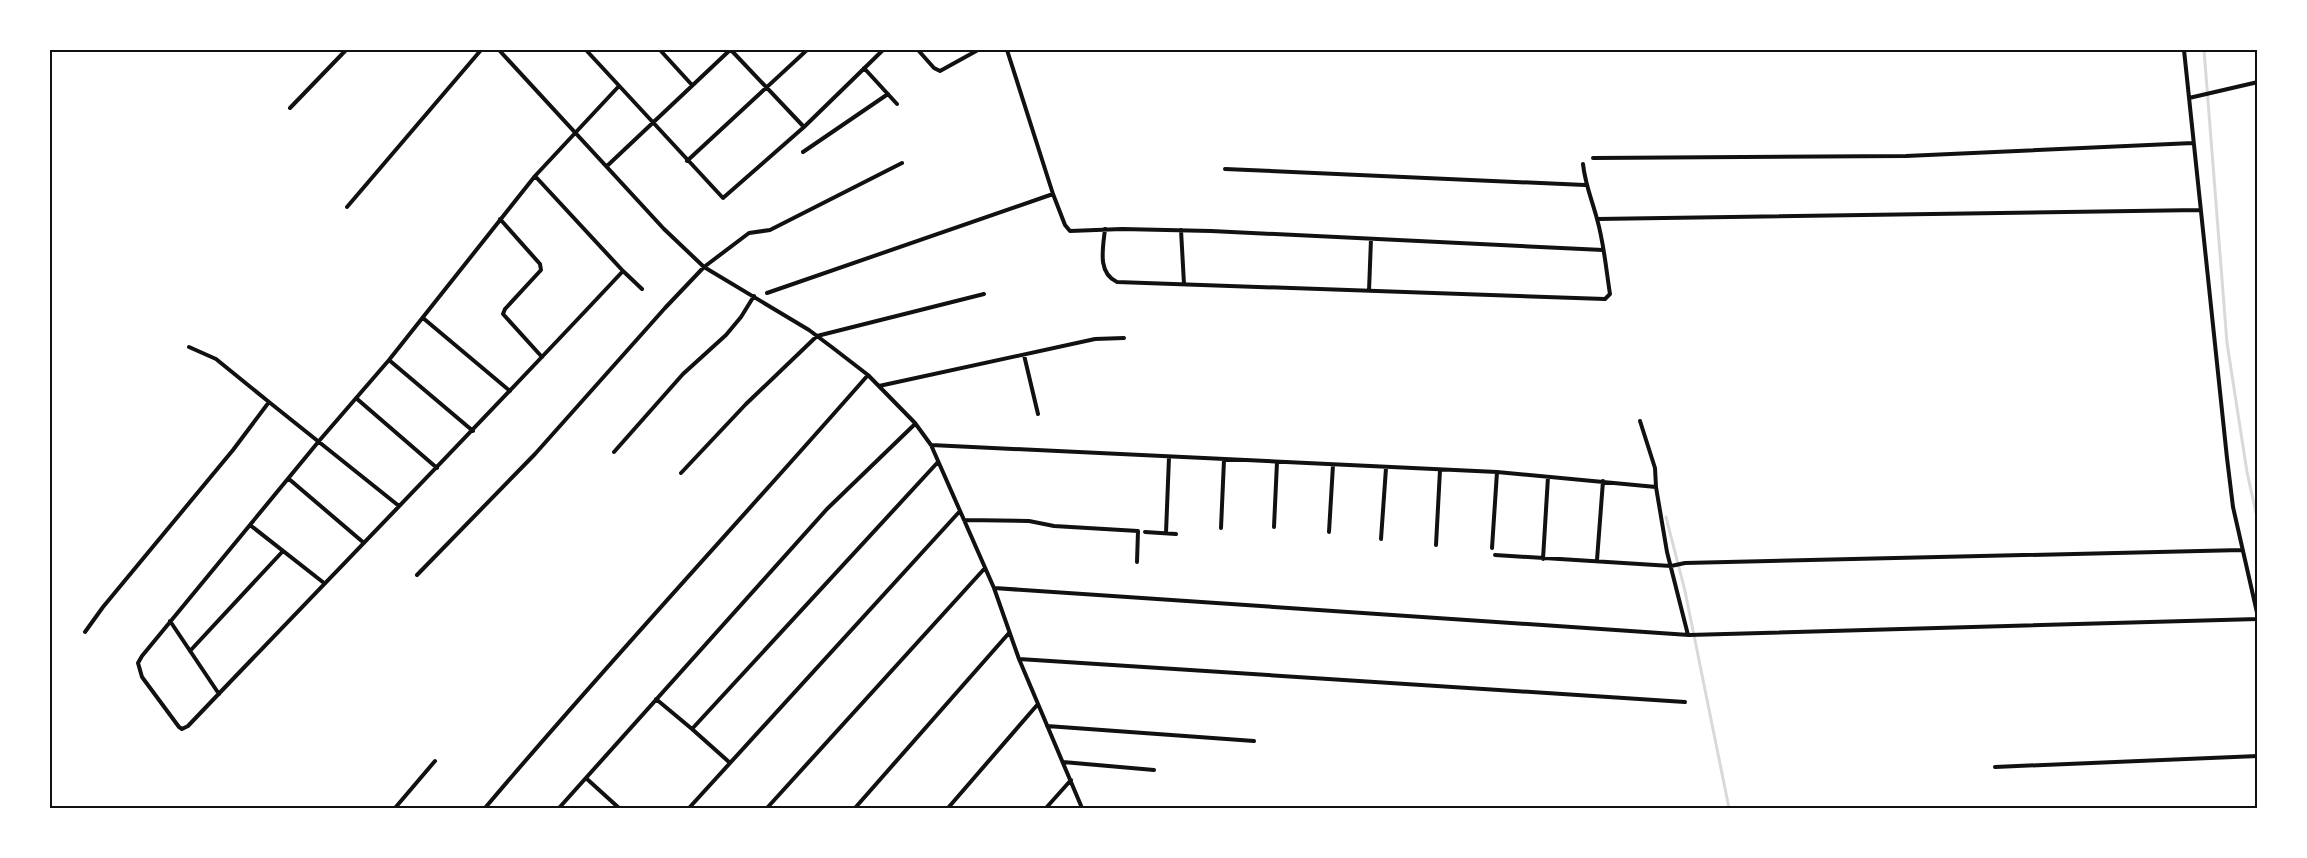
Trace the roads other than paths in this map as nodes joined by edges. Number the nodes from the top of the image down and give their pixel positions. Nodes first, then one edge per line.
1 (346, 50) edge
2 (481, 50) edge
3 (499, 50) edge
4 (586, 50) edge
5 (660, 50) edge
6 (731, 50) edge
7 (807, 50) edge
8 (883, 50) edge
9 (918, 50) edge
10 (978, 50) edge
11 (1007, 50) edge
12 (2184, 50) edge
13 (864, 68) junction
14 (2258, 82) edge
15 (692, 85) junction
16 (619, 86) junction
17 (767, 88) junction
18 (888, 94) junction
19 (2189, 98) junction
20 (897, 104) dead end
21 (290, 108) dead end
22 (653, 123) junction
23 (804, 127) junction
24 (574, 132) junction
25 (2193, 143) junction
26 (803, 152) dead end
27 (1593, 158) dead end
28 (687, 161) junction
29 (902, 163) dead end
30 (1583, 164) dead end
31 (607, 166) junction
32 (1225, 169) dead end
33 (535, 176) junction
34 (1586, 185) junction
35 (1053, 194) junction
36 (347, 207) dead end
37 (2200, 210) junction
38 (500, 219) junction
39 (1597, 219) junction
40 (1105, 229) junction
41 (1181, 230) junction
42 (1371, 239) junction
43 (1603, 250) junction
44 (704, 267) junction
45 (623, 271) junction
46 (1184, 284) junction
47 (642, 289) dead end
48 (1369, 291) junction
49 (767, 293) dead end
50 (984, 294) dead end
51 (754, 296) junction
52 (423, 318) junction
53 (817, 336) junction
54 (1124, 338) dead end
55 (189, 347) dead end
56 (1024, 355) junction
57 (542, 357) junction
58 (389, 360) junction
59 (868, 375) junction
60 (879, 386) junction
61 (510, 391) junction
62 (357, 398) junction
63 (269, 402) junction
64 (1038, 414) dead end
65 (1640, 421) dead end
66 (915, 423) junction
67 (473, 431) junction
68 (318, 441) junction
69 (931, 445) junction
70 (614, 452) dead end
71 (1169, 457) junction
72 (1224, 460) junction
73 (938, 462) junction
74 (1277, 462) junction
75 (1333, 465) junction
76 (437, 468) junction
77 (1386, 468) junction
78 (1440, 470) junction
79 (1497, 472) junction
80 (681, 473) dead end
81 (1548, 477) junction
82 (289, 479) junction
83 (1603, 481) junction
84 (1656, 487) junction
85 (399, 506) junction
86 (960, 511) junction
87 (964, 520) junction
88 (250, 525) junction
89 (1274, 527) dead end
90 (1221, 528) dead end
91 (1145, 532) dead end
92 (1329, 532) dead end
93 (1166, 533) junction
94 (1176, 534) dead end
95 (1381, 539) dead end
96 (364, 543) junction
97 (1436, 545) dead end
98 (1492, 548) dead end
99 (2242, 550) junction
100 (283, 551) junction
101 (1495, 555) dead end
102 (1544, 559) junction
103 (1597, 560) junction
104 (1137, 562) dead end
105 (1671, 566) junction
106 (985, 568) junction
107 (417, 575) dead end
108 (324, 583) junction
109 (994, 588) junction
110 (2258, 618) edge
111 (170, 621) junction
112 (85, 632) dead end
113 (1009, 633) junction
114 (1689, 635) junction
115 (190, 651) junction
116 (1019, 659) junction
117 (219, 694) junction
118 (656, 699) junction
119 (1685, 702) dead end
120 (1038, 704) junction
121 (1047, 726) junction
122 (692, 729) junction
123 (1254, 741) dead end
124 (2258, 756) edge
125 (435, 762) dead end
126 (729, 762) junction
127 (1063, 762) junction
128 (1995, 767) dead end
129 (1154, 770) dead end
130 (587, 779) junction
131 (1071, 780) junction
132 (395, 808) edge
133 (485, 808) edge
134 (559, 808) edge
135 (619, 808) edge
136 (689, 808) edge
137 (767, 808) edge
138 (855, 808) edge
139 (948, 808) edge
140 (1046, 808) edge
141 (1082, 808) edge

1 - 21 street
2 - 36 street
3 - 24 street
4 - 16 street
5 - 15 street
6 - 15 street
6 - 17 street
7 - 17 street
8 - 13 street
9 - 10 street
11 - 35 street
12 - 19 street
13 - 18 street
13 - 23 street
14 - 19 street
15 - 22 street
16 - 22 street
16 - 24 street
17 - 23 street
17 - 28 street
18 - 20 street
18 - 26 street
19 - 25 street
22 - 28 street
22 - 31 street
23 - 28 street
24 - 31 street
24 - 33 street
25 - 27 street
25 - 37 street
29 - 44 street
30 - 34 street
31 - 44 street
32 - 34 street
33 - 38 street
33 - 45 street
34 - 39 street
35 - 40 street
35 - 49 street
37 - 39 street
37 - 99 street
38 - 52 street
38 - 57 street
39 - 43 street
40 - 41 street
40 - 46 street
41 - 42 street
41 - 46 street
42 - 43 street
42 - 48 street
43 - 48 street
44 - 51 street
44 - 107 street
45 - 47 street
45 - 57 street
46 - 48 street
50 - 53 street
51 - 53 street
51 - 70 street
52 - 58 street
52 - 61 street
53 - 59 street
53 - 80 street
54 - 56 street
55 - 63 street
56 - 60 street
56 - 64 street
57 - 61 street
58 - 62 street
58 - 67 street
59 - 60 street
59 - 133 street
60 - 66 street
61 - 67 street
62 - 68 street
62 - 76 street
63 - 68 street
63 - 112 street
65 - 84 street
66 - 69 street
66 - 118 street
67 - 76 street
68 - 82 street
68 - 85 street
69 - 71 street
69 - 73 street
71 - 72 street
71 - 93 street
72 - 74 street
72 - 90 street
73 - 86 street
73 - 122 street
74 - 75 street
74 - 89 street
75 - 77 street
75 - 92 street
76 - 85 street
77 - 78 street
77 - 95 street
78 - 79 street
78 - 97 street
79 - 81 street
79 - 98 street
81 - 83 street
81 - 102 street
82 - 88 street
82 - 96 street
83 - 84 street
83 - 103 street
84 - 105 street
85 - 96 street
86 - 87 street
86 - 126 street
87 - 104 street
87 - 106 street
88 - 100 street
88 - 111 street
91 - 93 street
93 - 94 street
96 - 108 street
99 - 105 street
99 - 110 street
100 - 108 street
100 - 115 street
101 - 102 street
102 - 103 street
103 - 105 street
105 - 114 street
106 - 109 street
106 - 137 street
108 - 117 street
109 - 113 street
109 - 114 street
110 - 114 street
111 - 115 street
111 - 117 street
113 - 116 street
113 - 138 street
115 - 117 street
116 - 119 street
116 - 120 street
118 - 122 street
118 - 130 street
120 - 121 street
120 - 139 street
121 - 123 street
121 - 127 street
122 - 126 street
124 - 128 street
125 - 132 street
126 - 136 street
127 - 129 street
127 - 131 street
130 - 134 street
130 - 135 street
131 - 140 street
131 - 141 street

